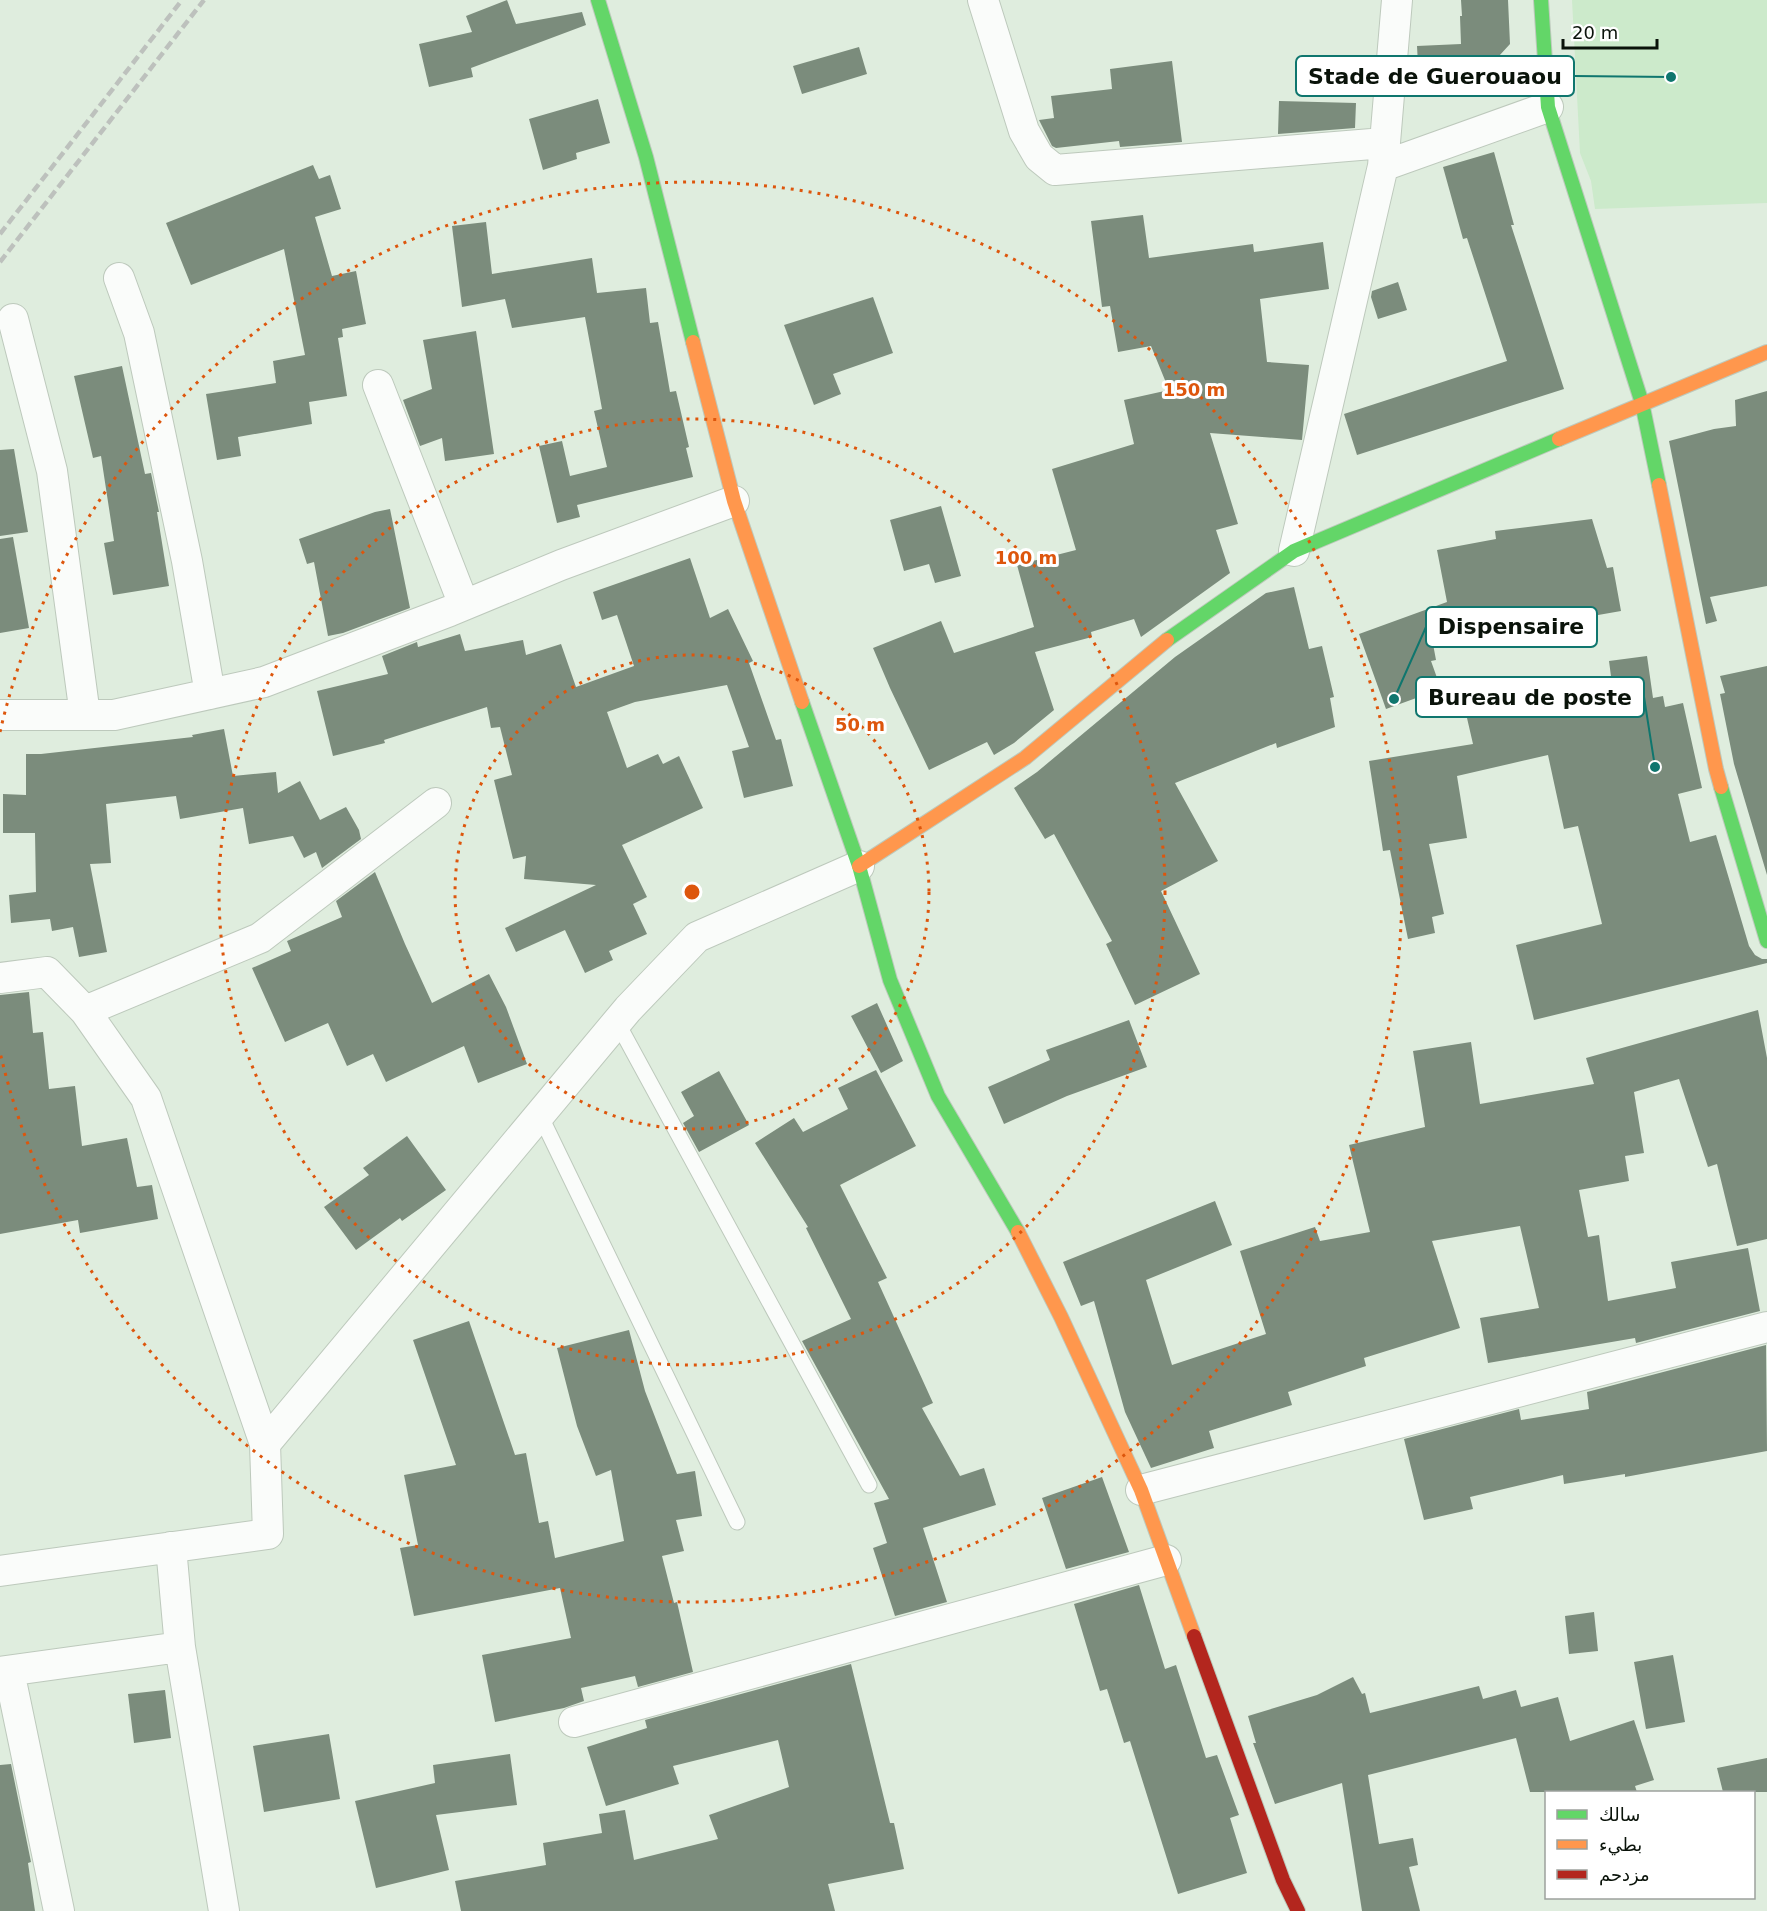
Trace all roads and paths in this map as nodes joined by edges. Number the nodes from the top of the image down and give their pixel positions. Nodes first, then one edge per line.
1 (598, 0) edge
2 (983, 0) edge
3 (1397, 0) edge
4 (1541, 0) edge
5 (1548, 107) junction
6 (1384, 154) junction
7 (119, 278) dead end
8 (13, 319) dead end
9 (1767, 352) edge
10 (378, 385) dead end
11 (1642, 403) junction
12 (734, 501) junction
13 (1294, 551) junction
14 (465, 605) junction
15 (210, 694) junction
16 (85, 715) junction
17 (0, 716) edge
18 (436, 803) dead end
19 (860, 866) junction
20 (1767, 941) edge
21 (0, 978) edge
22 (85, 1011) junction
23 (617, 1022) junction
24 (540, 1115) junction
25 (1767, 1327) edge
26 (265, 1444) junction
27 (868, 1485) dead end
28 (1141, 1490) junction
29 (737, 1522) dead end
30 (171, 1547) junction
31 (1166, 1560) junction
32 (0, 1570) edge
33 (180, 1647) junction
34 (4, 1671) edge
35 (574, 1722) dead end
36 (59, 1911) edge
37 (224, 1911) edge
38 (1298, 1911) edge

1 - 12 street
2 - 6 street
3 - 6 street
4 - 5 street
5 - 6 street
5 - 11 street
6 - 13 street
7 - 15 street
8 - 16 street
9 - 11 street
10 - 14 street
11 - 13 street
11 - 20 street
12 - 14 street
12 - 19 street
13 - 19 street
14 - 15 street
15 - 16 street
16 - 17 street
18 - 22 street
19 - 23 street
19 - 28 street
21 - 22 street
22 - 26 street
23 - 24 street
23 - 27 lane
24 - 26 street
24 - 29 lane
25 - 28 street
26 - 30 street
28 - 31 street
30 - 32 street
30 - 33 street
31 - 35 street
31 - 38 street
33 - 34 street
33 - 37 street
34 - 36 street

